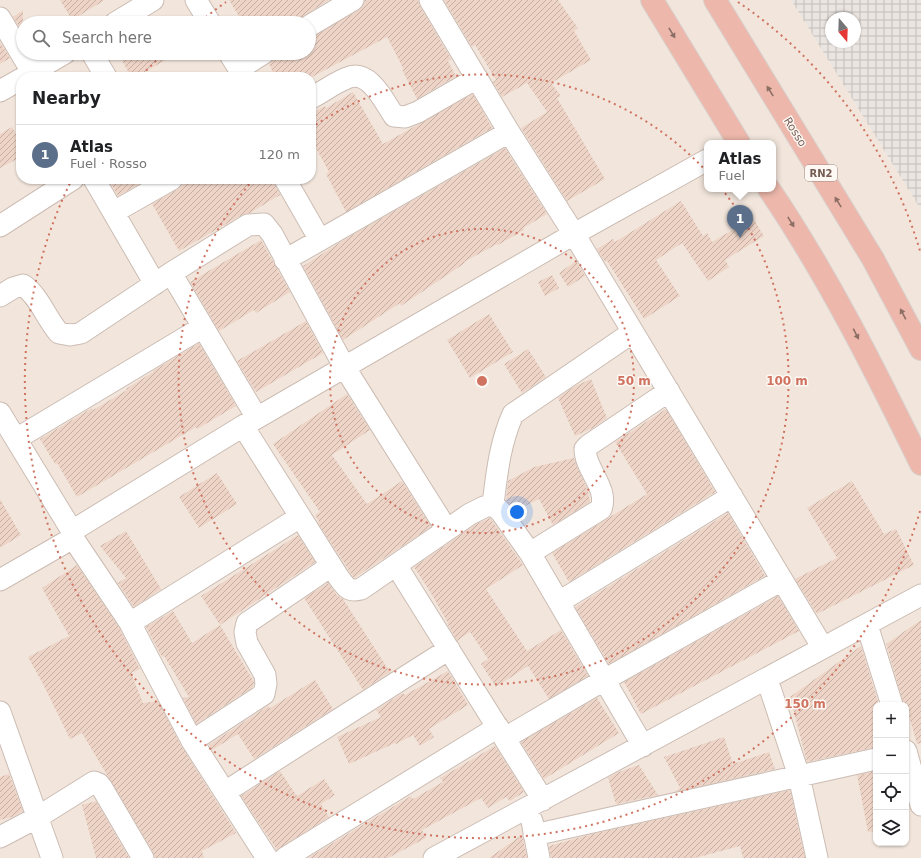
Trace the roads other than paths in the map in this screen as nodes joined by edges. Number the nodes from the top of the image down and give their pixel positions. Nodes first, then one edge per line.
1 (153, 0) edge
2 (196, 0) edge
3 (354, 0) edge
4 (430, 0) edge
5 (652, 0) edge
6 (715, 0) edge
7 (132, 6) edge
8 (122, 16) edge
9 (206, 16) edge
10 (0, 18) edge
11 (316, 22) edge
12 (16, 54) edge
13 (19, 60) edge
14 (53, 60) edge
15 (96, 60) edge
16 (250, 60) edge
17 (238, 66) edge
18 (24, 72) edge
19 (33, 72) edge
20 (103, 72) edge
21 (477, 78) junction
22 (16, 82) edge
23 (0, 91) edge
24 (316, 95) edge
25 (509, 132) junction
26 (736, 140) edge
27 (704, 162) edge
28 (65, 184) edge
29 (97, 184) edge
30 (162, 184) edge
31 (288, 184) edge
32 (772, 192) edge
33 (114, 212) junction
34 (0, 226) edge
35 (574, 234) junction
36 (320, 240) junction
37 (285, 260) junction
38 (163, 279) junction
39 (0, 296) edge
40 (203, 327) junction
41 (633, 332) junction
42 (921, 349) edge
43 (345, 368) junction
44 (669, 391) junction
45 (0, 413) edge
46 (250, 422) junction
47 (16, 439) junction
48 (921, 464) edge
49 (732, 496) junction
50 (493, 504) junction
51 (300, 517) junction
52 (447, 530) junction
53 (73, 535) junction
54 (530, 553) junction
55 (396, 565) junction
56 (331, 566) junction
57 (0, 580) edge
58 (782, 580) junction
59 (921, 595) edge
60 (559, 602) junction
61 (130, 623) junction
62 (867, 625) junction
63 (823, 648) junction
64 (449, 649) junction
65 (767, 679) junction
66 (604, 680) junction
67 (891, 702) edge
68 (0, 712) edge
69 (502, 733) junction
70 (192, 740) junction
71 (643, 746) junction
72 (921, 750) edge
73 (909, 752) edge
74 (873, 760) edge
75 (909, 763) edge
76 (799, 776) junction
77 (225, 792) junction
78 (536, 803) junction
79 (921, 805) edge
80 (38, 817) junction
81 (534, 835) junction
82 (0, 838) edge
83 (52, 858) edge
84 (142, 858) edge
85 (266, 858) edge
86 (285, 858) edge
87 (434, 858) edge
88 (539, 858) edge
89 (817, 858) edge

1 - 7 street
2 - 9 street
3 - 11 street
4 - 21 street
5 -> 26 highway
42 -> 6 highway, Rosso / RN2
7 - 8 street
10 - 12 street
13 - 18 street
14 - 19 street
15 - 20 street
16 - 17 street
21 - 24 street
21 - 25 street
22 - 23 street
25 - 35 street
25 - 36 street
27 - 35 street
28 - 34 street
29 - 33 street
30 - 33 street
31 - 36 street
32 -> 48 highway
33 - 38 street
35 - 41 street
35 - 43 street
36 - 37 street
37 - 38 street
37 - 43 street
38 - 39 street
38 - 40 street
40 - 46 street
40 - 47 street
41 - 44 street
41 - 50 street
43 - 46 street
43 - 52 street
44 - 49 street
44 - 54 street
45 - 47 street
46 - 51 street
46 - 53 street
47 - 53 street
49 - 58 street
49 - 60 street
50 - 52 street
50 - 54 street
51 - 56 street
51 - 61 street
52 - 55 street
53 - 57 street
53 - 61 street
54 - 60 street
55 - 56 street
55 - 64 street
56 - 70 street
58 - 63 street
58 - 66 street
59 - 62 street
60 - 66 street
61 - 70 street
62 - 63 street
62 - 67 street
63 - 65 street
64 - 69 street
64 - 77 street
65 - 71 street
65 - 76 street
66 - 69 street
66 - 71 street
68 - 80 street
69 - 78 street
69 - 86 street
70 - 77 street
71 - 78 street
72 - 73 street
74 - 76 street
75 - 79 street
76 - 81 street
76 - 89 street
77 - 85 street
78 - 81 street
78 - 87 street
80 - 82 street
80 - 83 street
80 - 84 street
81 - 88 street

